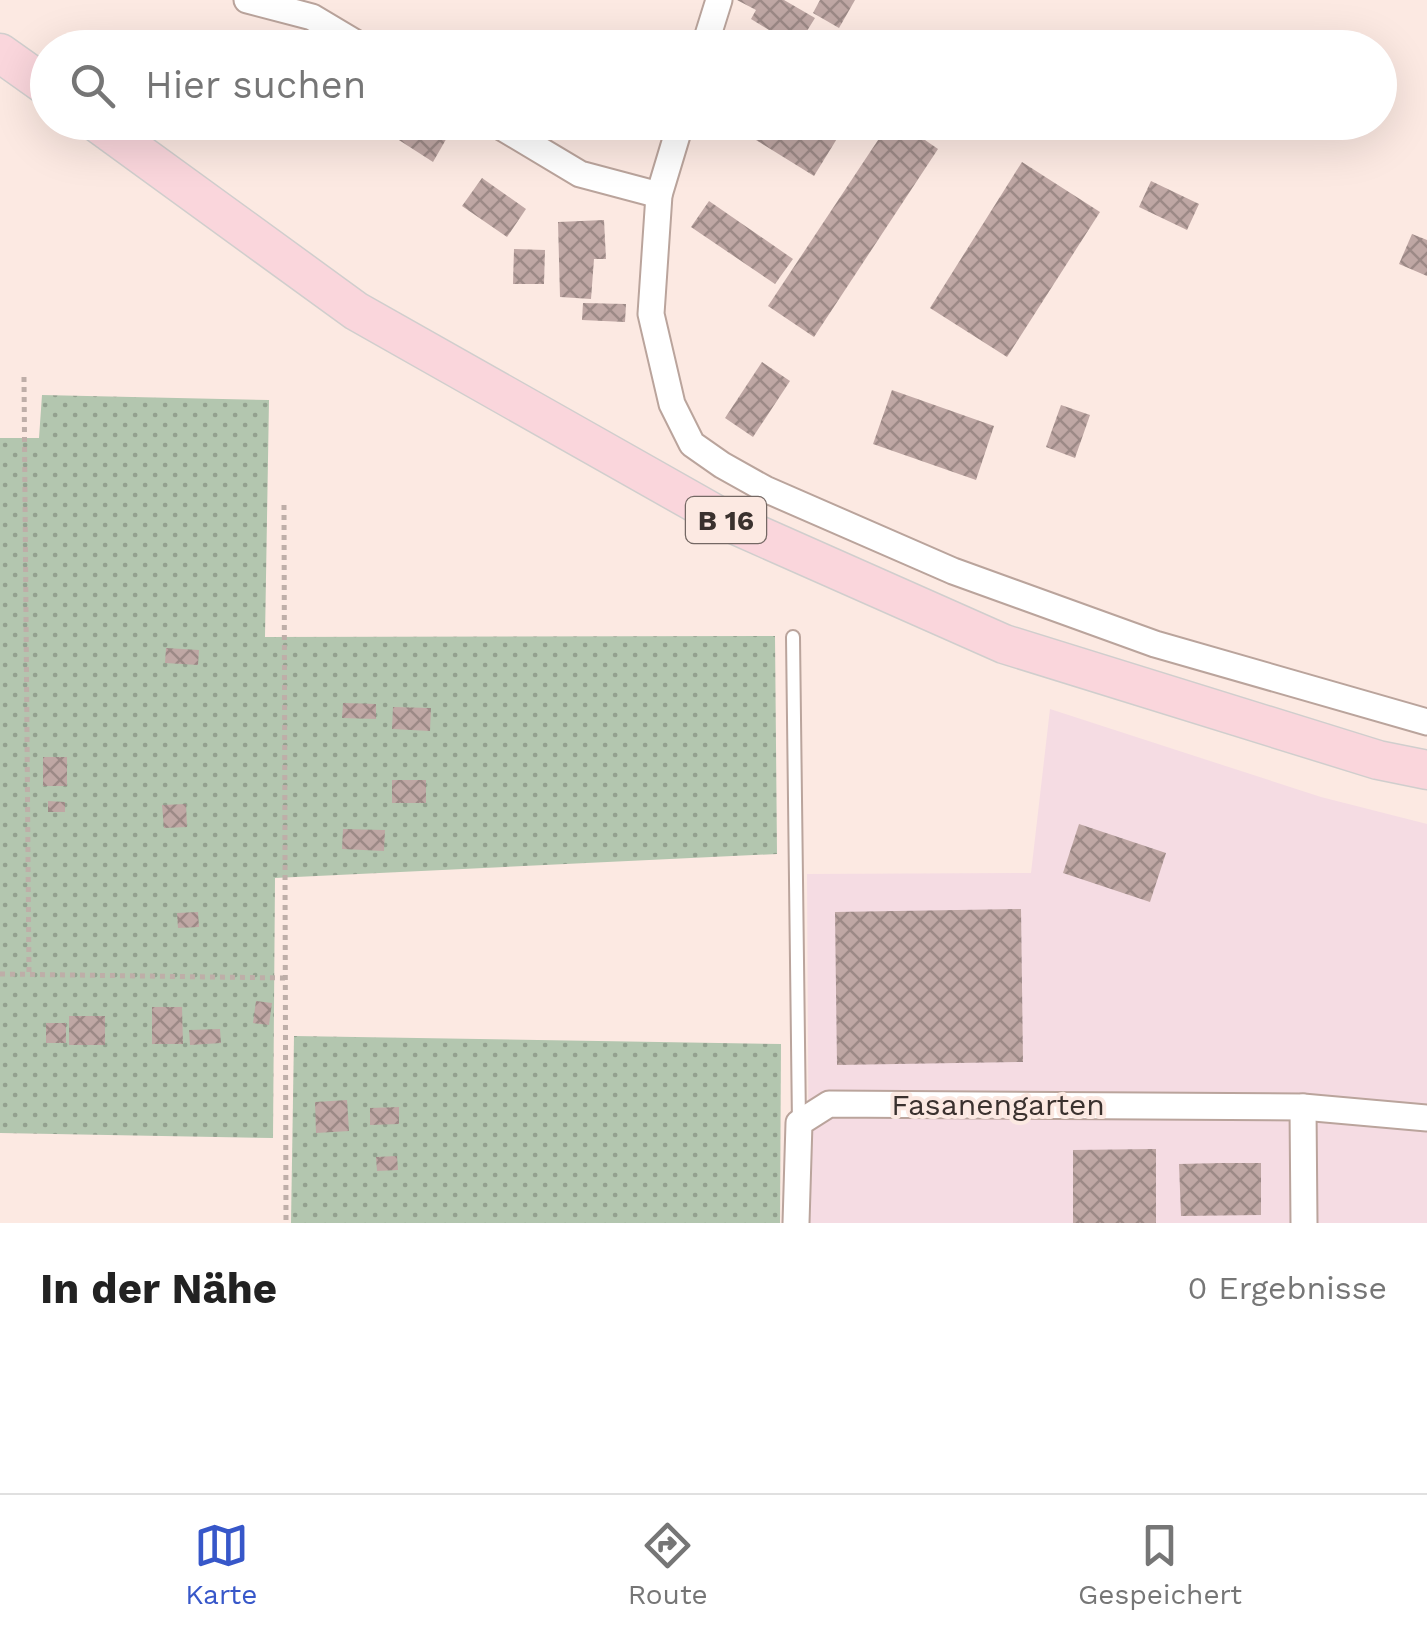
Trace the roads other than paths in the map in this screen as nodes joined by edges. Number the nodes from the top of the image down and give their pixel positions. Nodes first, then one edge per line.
1 (247, 0) edge
2 (719, 0) edge
3 (334, 30) edge
4 (710, 30) edge
5 (0, 53) edge
6 (30, 75) edge
7 (121, 140) edge
8 (522, 140) edge
9 (676, 140) edge
10 (659, 196) junction
11 (793, 636) dead end
12 (1427, 722) edge
13 (1427, 770) edge
14 (1303, 1107) junction
15 (1427, 1118) edge
16 (799, 1123) junction
17 (796, 1223) edge
18 (1304, 1223) edge

1 - 3 street
2 - 4 street
5 - 6 main road
7 - 13 main road, B 16
8 - 10 street
9 - 10 street
10 - 12 street
11 - 16 lane
14 - 15 street, Fasanengarten
14 - 16 street, Fasanengarten
14 - 18 street
16 - 17 street

